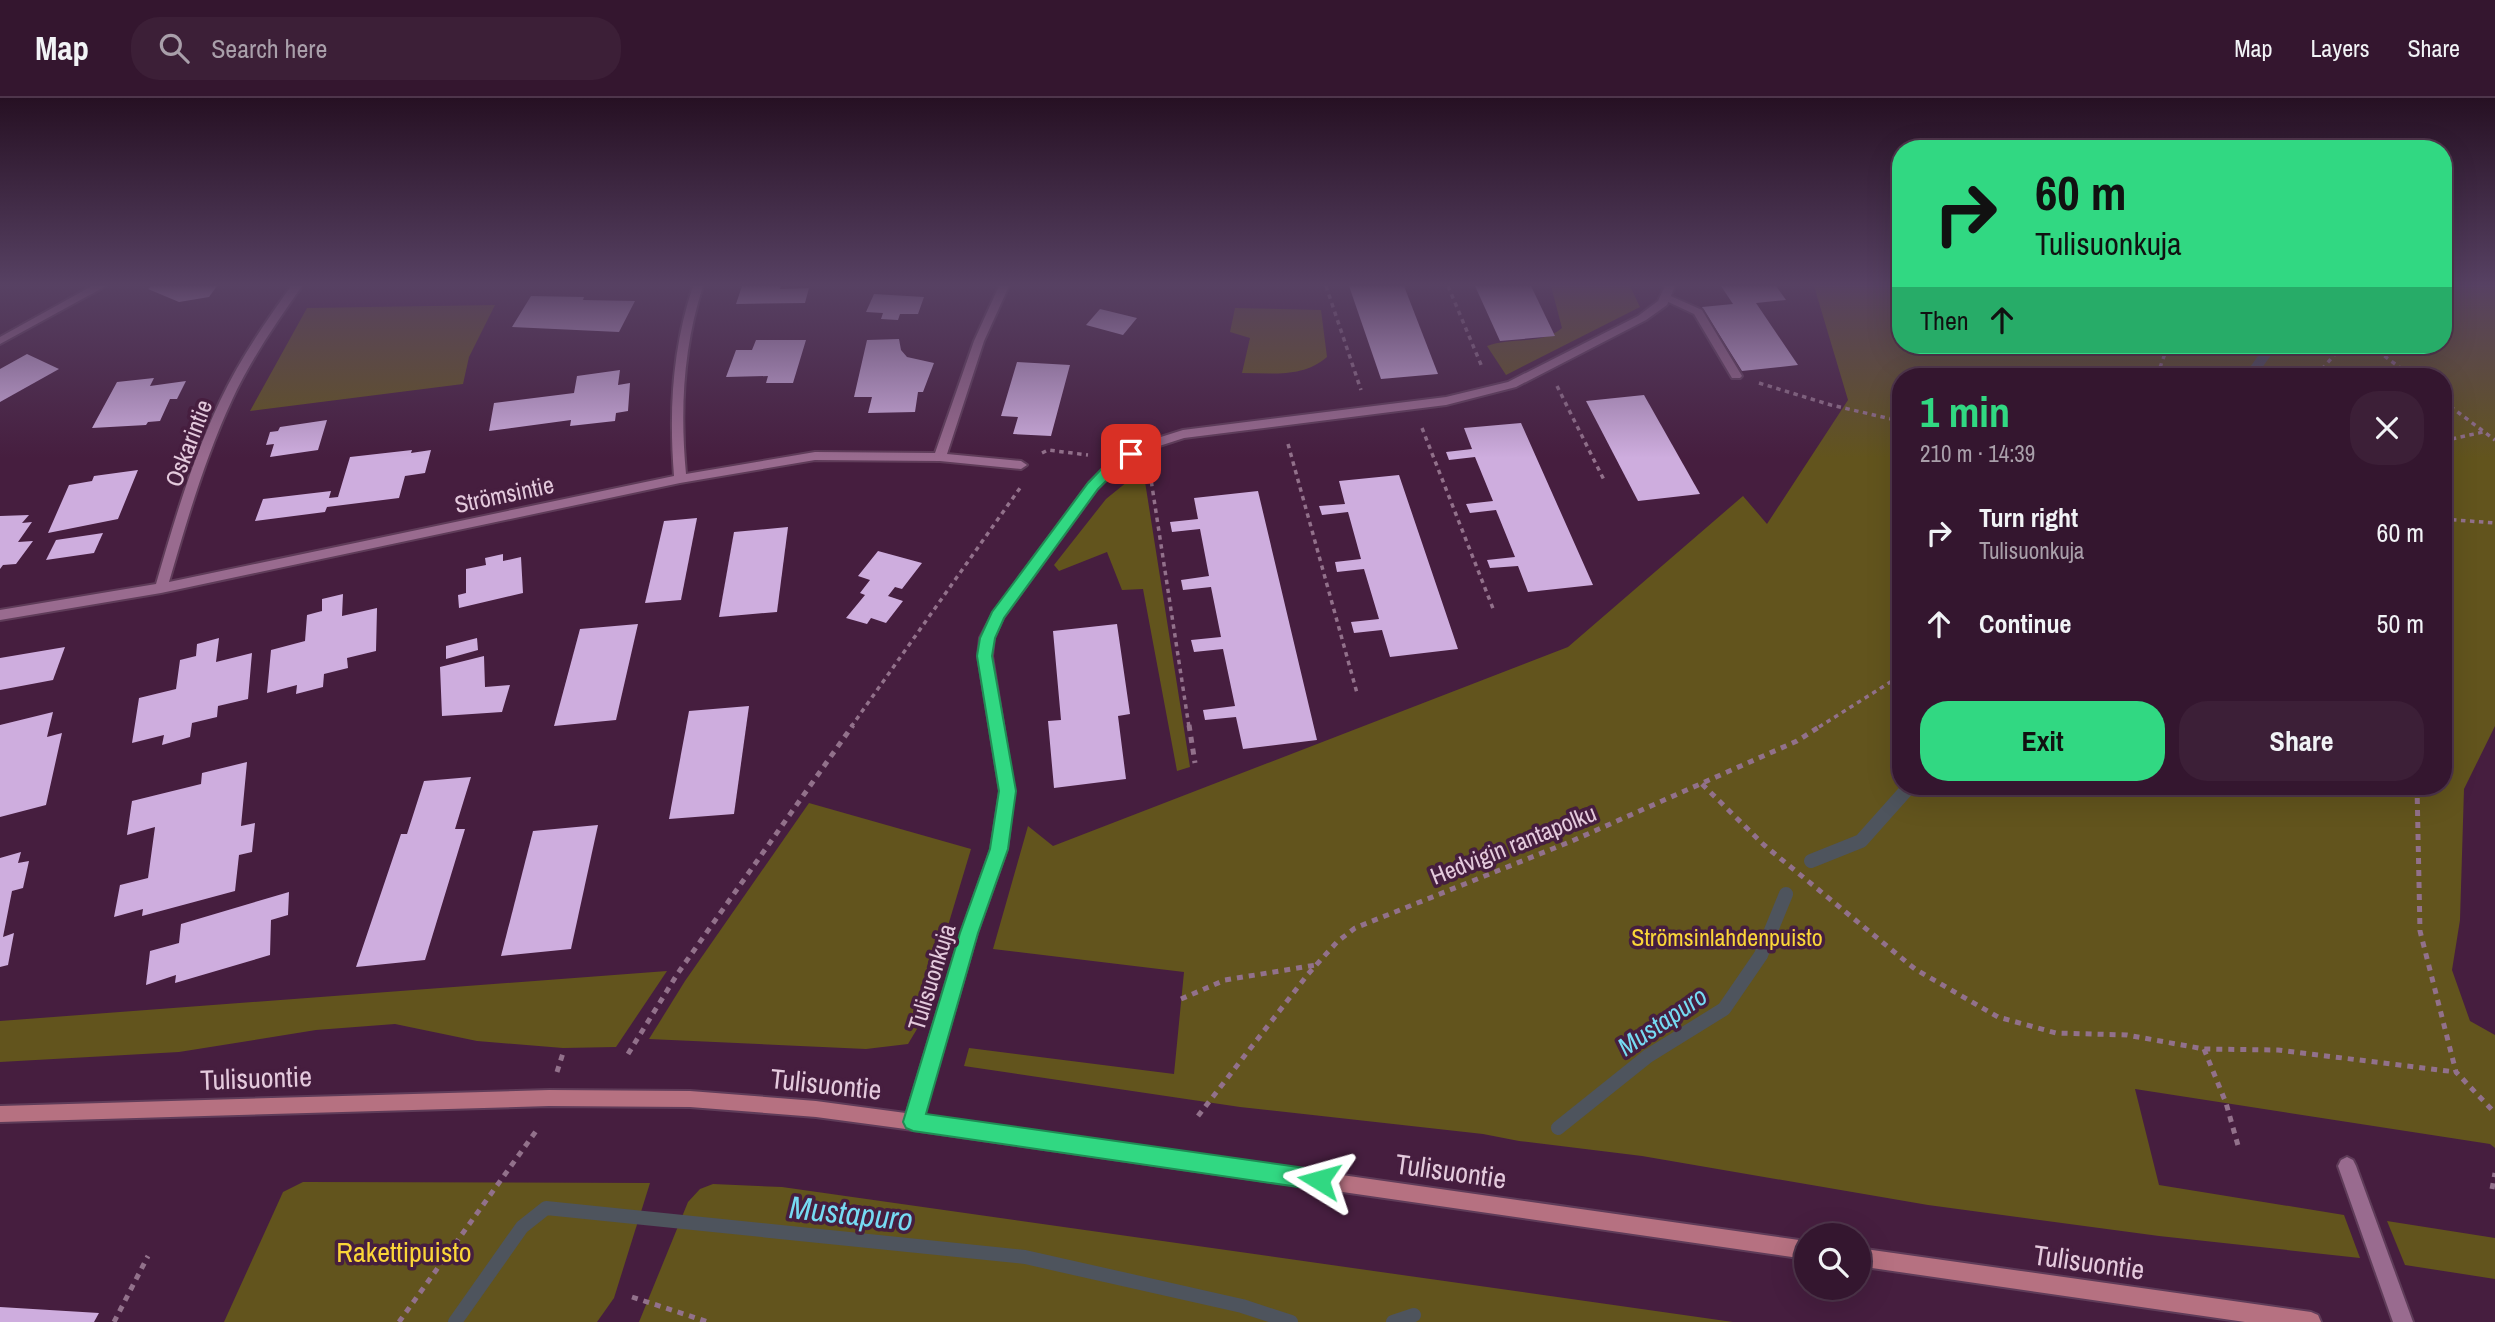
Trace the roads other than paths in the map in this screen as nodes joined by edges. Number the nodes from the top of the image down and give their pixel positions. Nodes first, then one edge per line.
1 (258, 343) edge
2 (683, 343) edge
3 (978, 343) edge
4 (1593, 343) edge
5 (1716, 343) edge
6 (1736, 376) road end
7 (940, 457) junction
8 (1021, 465) road end
9 (680, 479) junction
10 (161, 588) junction
11 (0, 615) edge
12 (0, 1114) edge
13 (913, 1122) junction
14 (2347, 1166) dead end
15 (1794, 1248) edge
16 (1871, 1259) edge
17 (2311, 1322) edge
18 (2403, 1322) edge

1 - 10 street, Oskarintie
2 - 9 street
3 - 7 street
4 - 13 street, Tulisuonkuja
5 - 6 street
7 - 8 street, Strömsintie
7 - 9 street, Strömsintie
9 - 10 street, Strömsintie
10 - 11 street, Strömsintie
12 - 13 main road, Tulisuontie
13 - 15 main road, Tulisuontie
14 - 18 street
16 - 17 main road, Tulisuontie

